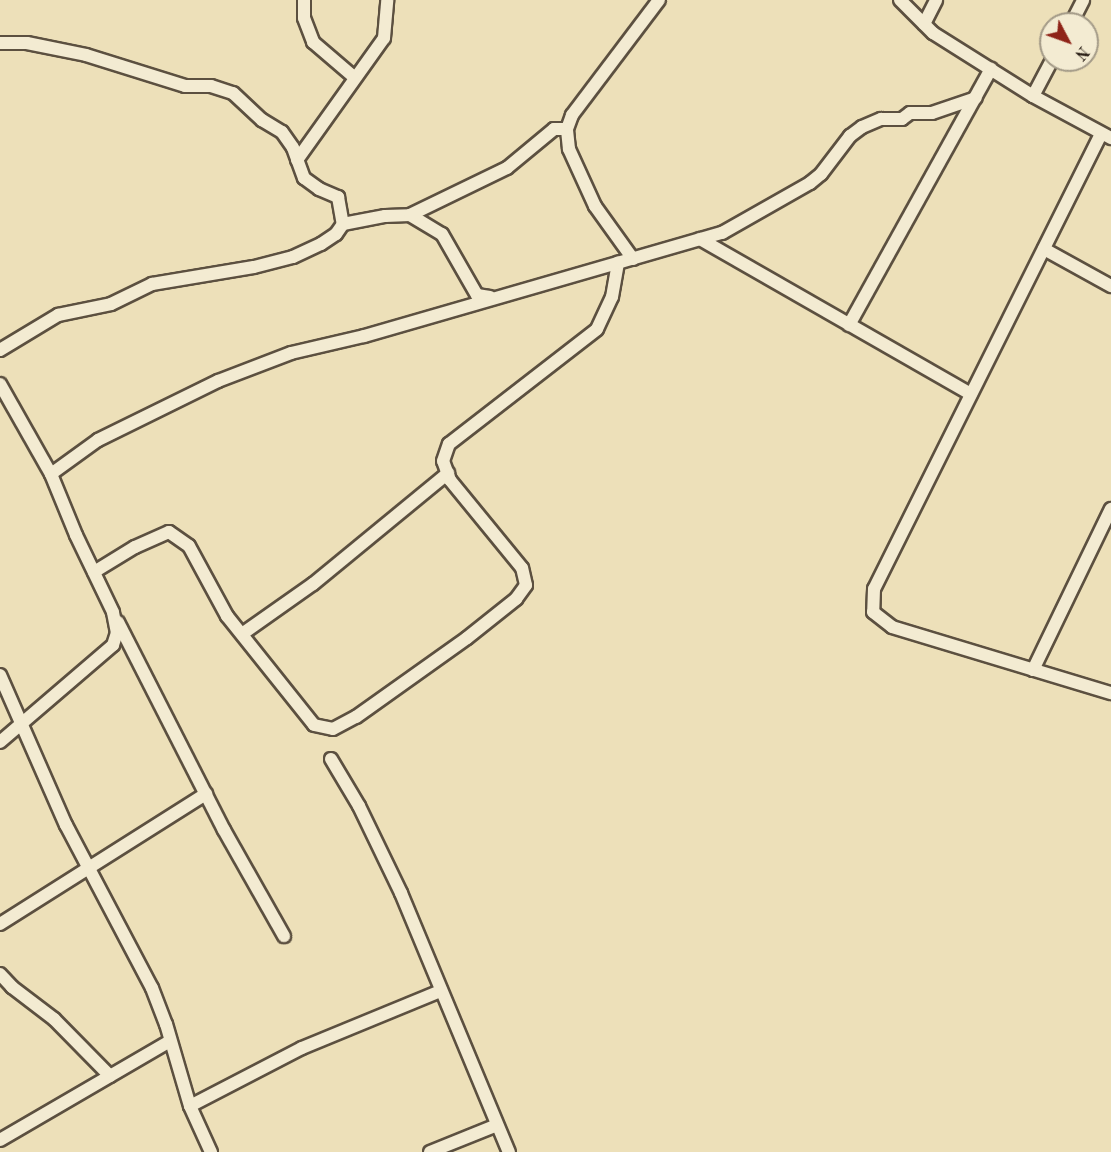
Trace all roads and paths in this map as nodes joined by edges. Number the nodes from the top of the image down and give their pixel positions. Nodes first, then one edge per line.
1 (304, 0) edge
2 (387, 0) edge
3 (660, 0) edge
4 (900, 0) edge
5 (936, 0) edge
6 (924, 24) junction
7 (0, 43) edge
8 (990, 69) junction
9 (1046, 72) edge
10 (355, 78) junction
11 (1033, 96) junction
12 (976, 98) junction
13 (567, 129) junction
14 (1106, 136) edge
15 (297, 160) junction
16 (410, 214) junction
17 (343, 224) junction
18 (700, 239) junction
19 (1044, 249) junction
20 (633, 259) junction
21 (618, 263) junction
22 (1111, 285) edge
23 (494, 298) junction
24 (849, 325) junction
25 (0, 350) edge
26 (0, 384) edge
27 (971, 394) junction
28 (448, 473) junction
29 (51, 474) junction
30 (1111, 509) edge
31 (94, 572) junction
32 (113, 612) junction
33 (242, 634) junction
34 (1033, 669) junction
35 (0, 675) edge
36 (1111, 693) edge
37 (22, 722) junction
38 (0, 742) edge
39 (331, 759) dead end
40 (206, 794) junction
41 (88, 869) junction
42 (0, 924) edge
43 (284, 936) dead end
44 (0, 974) edge
45 (440, 991) junction
46 (170, 1041) junction
47 (110, 1076) junction
48 (190, 1106) junction
49 (497, 1125) junction
50 (0, 1140) edge
51 (211, 1152) edge
52 (430, 1152) edge
53 (509, 1152) edge

1 - 10 street
2 - 10 street
3 - 13 street
4 - 6 street
5 - 6 street
6 - 8 street
7 - 15 street
8 - 11 street
8 - 12 street
9 - 11 street
10 - 15 street
11 - 14 street
12 - 18 street
12 - 24 street
13 - 16 street
13 - 20 street
14 - 19 street
15 - 17 street
16 - 17 street
16 - 23 street
17 - 25 street
18 - 20 street
18 - 24 street
19 - 22 street
19 - 27 street
20 - 21 street
21 - 23 street
21 - 28 street
23 - 29 street
24 - 27 street
26 - 29 street
27 - 34 street
28 - 33 street
28 - 33 street
29 - 31 street
30 - 34 street
31 - 32 street
31 - 33 street
32 - 37 street
32 - 40 street
34 - 36 street
35 - 37 street
37 - 38 street
37 - 41 street
39 - 45 street
40 - 41 street
40 - 43 street
41 - 42 street
41 - 46 street
44 - 47 street
45 - 48 street
45 - 49 street
46 - 47 street
46 - 48 street
47 - 50 street
48 - 51 street
49 - 52 street
49 - 53 street

